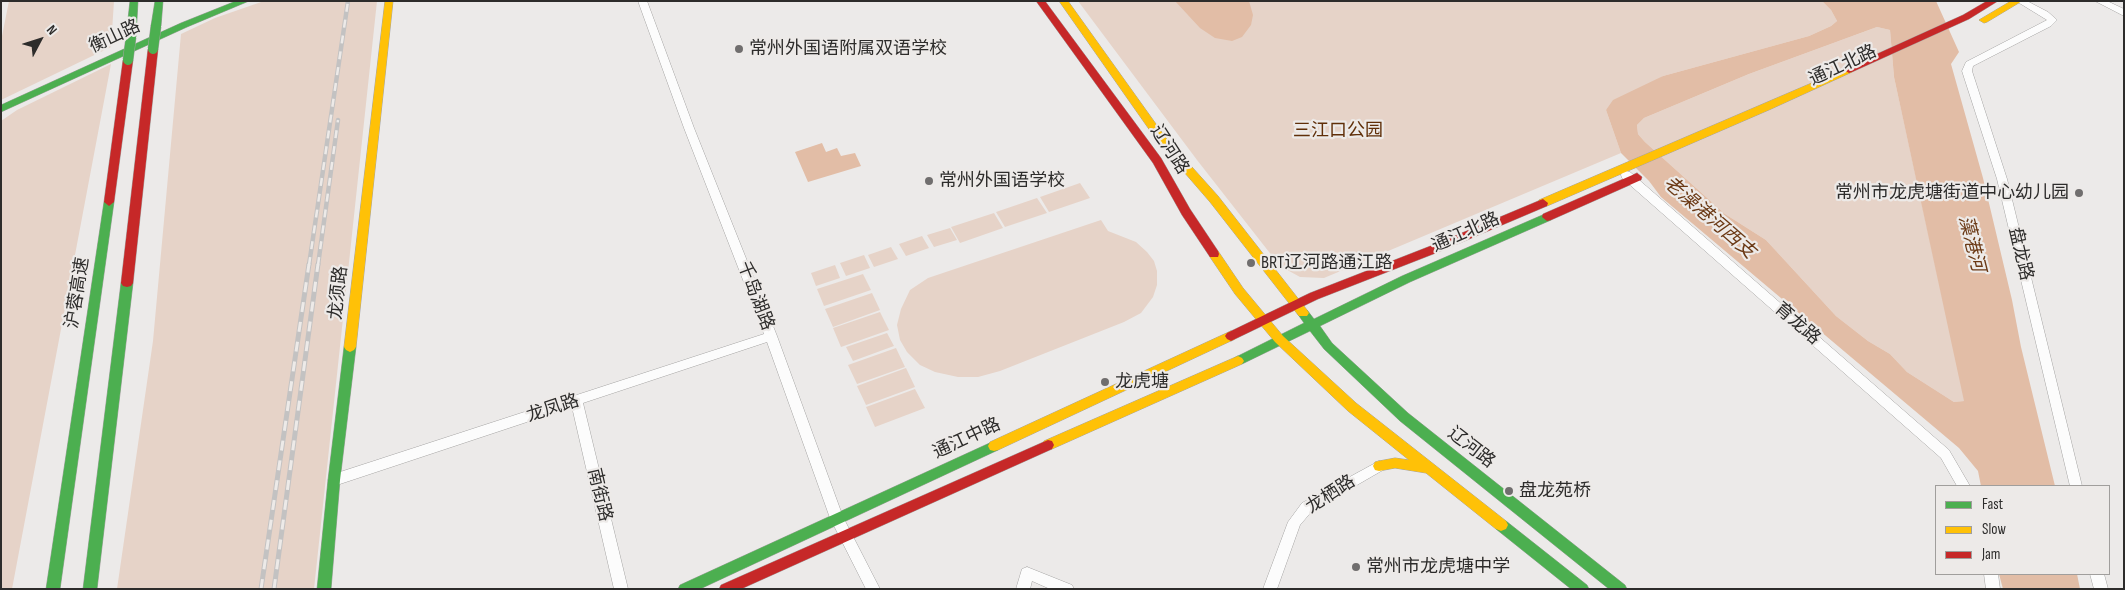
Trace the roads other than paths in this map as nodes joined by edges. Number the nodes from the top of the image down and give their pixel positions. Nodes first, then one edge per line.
1 (134, 1) edge
2 (159, 1) edge
3 (234, 1) edge
4 (245, 1) edge
5 (389, 1) edge
6 (642, 1) edge
7 (1040, 1) edge
8 (1063, 1) edge
9 (1994, 1) edge
10 (2019, 1) edge
11 (2099, 1) edge
12 (2124, 13) edge
13 (1958, 26) junction
14 (1890, 57) junction
15 (1813, 99) dead end
16 (1, 104) edge
17 (1, 109) edge
18 (1752, 127) dead end
19 (1675, 159) dead end
20 (1632, 173) junction
21 (1295, 305) junction
22 (1263, 321) junction
23 (1310, 324) junction
24 (771, 336) junction
25 (1279, 339) junction
26 (576, 401) junction
27 (1381, 430) junction
28 (1379, 466) junction
29 (1430, 469) junction
30 (334, 480) junction
31 (1963, 485) edge
32 (2076, 485) edge
33 (837, 518) junction
34 (845, 535) junction
35 (1991, 575) edge
36 (2097, 575) edge
37 (53, 589) edge
38 (90, 589) edge
39 (324, 589) edge
40 (621, 589) edge
41 (685, 589) edge
42 (726, 589) edge
43 (873, 589) edge
44 (1023, 589) edge
45 (1067, 589) edge
46 (1270, 589) edge
47 (1582, 589) edge
48 (1620, 589) edge
49 (1994, 589) edge
50 (2101, 589) edge

1 - 37 main road, 沪蓉高速, bridge
2 - 38 main road, bridge
3 - 16 main road, 衡山路
4 - 17 main road, 衡山路
5 - 30 main road, 龙须路
6 - 24 street, 千岛湖路
7 - 22 main road, 辽河路
8 - 21 main road, 辽河路
9 - 13 main road, 通江北路
10 - 13 main road, 通江北路
10 - 32 street, 盘龙路
11 - 12 street
13 - 14 main road, 通江北路
14 - 15 main road, 通江北路
14 - 20 main road, 通江北路
18 - 19 main road
20 - 21 main road, 通江北路
20 - 23 main road, 通江北路
20 - 31 street, 育龙路
21 - 22 main road, 通江北路
21 - 23 main road, 辽河路
22 - 25 main road, 辽河路
22 - 33 main road, 通江中路
23 - 25 main road, 通江北路
23 - 48 main road, 辽河路
24 - 26 street, 龙凤路
24 - 33 street, 千岛湖路
25 - 27 main road
25 - 34 main road
26 - 30 street, 龙凤路
26 - 40 street, 南街路
27 - 28 main road
27 - 29 main road
28 - 29 main road
28 - 46 street, 龙栖路
29 - 47 main road
30 - 39 main road, 龙须路
33 - 34 street, 千岛湖路
33 - 41 main road, 通江中路
34 - 42 main road
34 - 43 street, 千岛湖路
35 - 49 street
36 - 50 street
44 - 45 street

